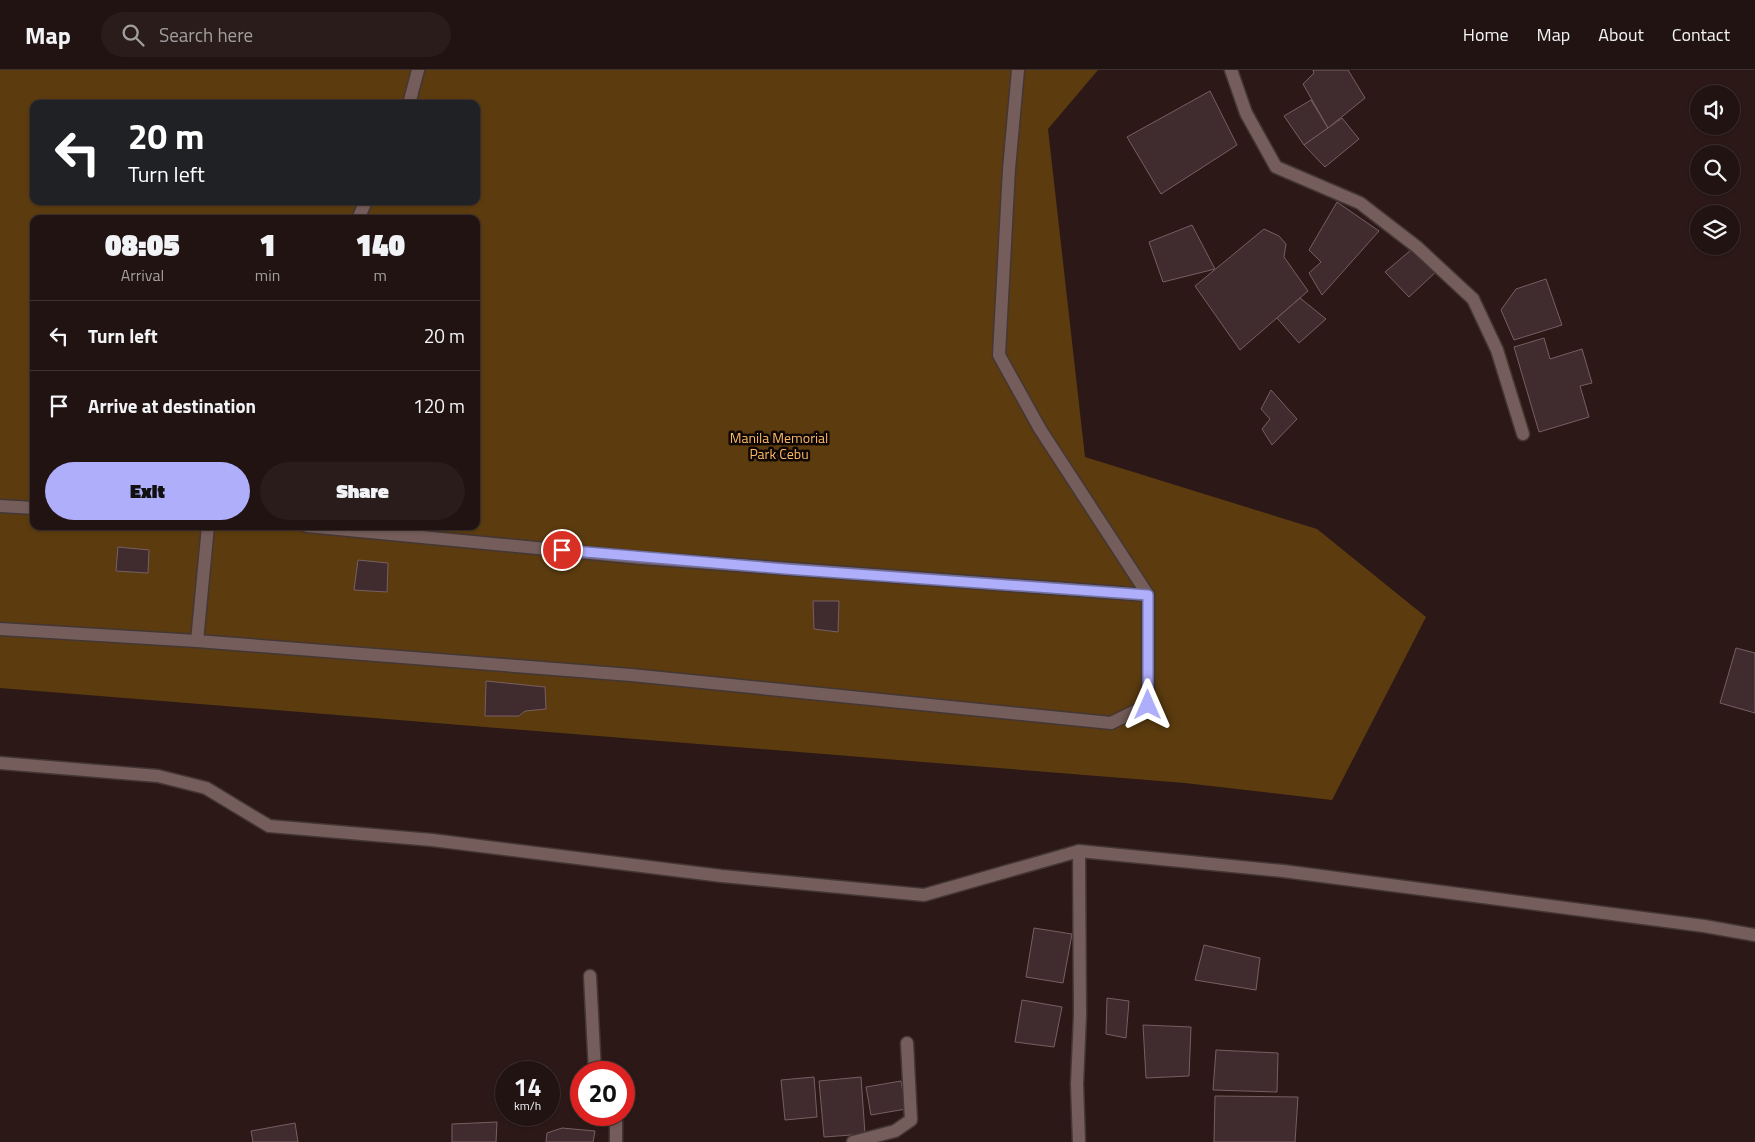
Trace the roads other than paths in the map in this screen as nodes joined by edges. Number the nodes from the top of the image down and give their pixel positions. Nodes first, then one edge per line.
1 (418, 70) edge
2 (1018, 70) edge
3 (1231, 70) edge
4 (410, 100) edge
5 (1523, 434) dead end
6 (0, 506) edge
7 (30, 508) edge
8 (208, 530) edge
9 (349, 530) edge
10 (1148, 595) junction
11 (0, 629) edge
12 (197, 641) junction
13 (0, 763) edge
14 (1079, 851) junction
15 (1755, 935) edge
16 (590, 976) dead end
17 (907, 1043) dead end
18 (594, 1061) edge
19 (616, 1126) edge
20 (616, 1142) edge
21 (854, 1142) edge
22 (1079, 1142) edge

1 - 4 street
2 - 10 street
3 - 5 street
6 - 7 street
8 - 12 street
9 - 10 street
10 - 12 street
11 - 12 street
13 - 14 street
14 - 15 street
14 - 22 street
16 - 18 street
17 - 21 street
19 - 20 street

